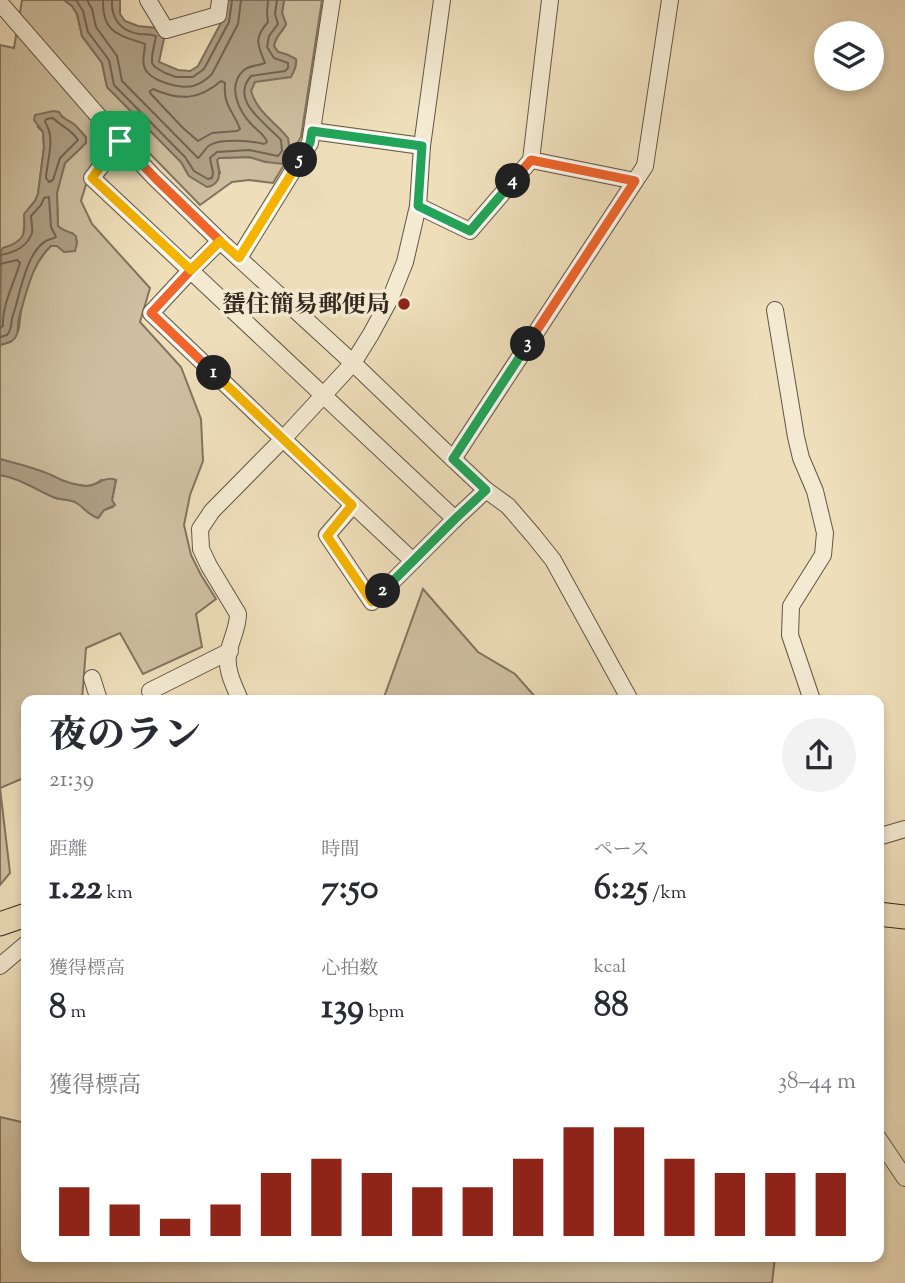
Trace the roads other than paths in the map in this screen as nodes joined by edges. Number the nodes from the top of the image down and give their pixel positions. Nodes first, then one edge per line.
1 (148, 0) edge
2 (220, 0) edge
3 (332, 0) edge
4 (442, 0) edge
5 (550, 0) edge
6 (670, 0) edge
7 (0, 3) edge
8 (312, 131) junction
9 (120, 141) junction
10 (422, 146) junction
11 (531, 160) junction
12 (635, 181) junction
13 (418, 206) junction
14 (220, 241) junction
15 (239, 258) junction
16 (191, 270) junction
17 (775, 310) dead end
18 (353, 363) junction
19 (323, 395) junction
20 (283, 439) junction
21 (453, 459) junction
22 (486, 490) junction
23 (352, 505) junction
24 (455, 519) junction
25 (413, 561) junction
26 (230, 651) junction
27 (92, 678) dead end
28 (150, 691) dead end
29 (97, 695) edge
30 (238, 695) edge
31 (627, 695) edge
32 (810, 695) edge
33 (905, 829) edge
34 (884, 835) edge
35 (21, 905) edge
36 (0, 911) edge
37 (884, 915) edge
38 (21, 917) edge
39 (905, 917) edge
40 (0, 924) edge
41 (884, 930) edge
42 (905, 932) edge
43 (21, 948) edge
44 (0, 966) edge
45 (884, 1147) edge
46 (905, 1178) edge

1 - 2 street
3 - 8 street
4 - 10 street
5 - 11 street
6 - 12 street
7 - 9 street
8 - 10 street
8 - 15 street
9 - 14 street
9 - 16 street
10 - 13 street
11 - 12 street
11 - 13 street
12 - 21 street
13 - 18 street
14 - 15 street
14 - 16 street
15 - 18 street
16 - 19 street
16 - 20 street
17 - 32 street
18 - 19 street
18 - 21 street
19 - 20 street
19 - 24 street
20 - 23 street
20 - 26 street
21 - 22 street
22 - 24 street
22 - 31 street
23 - 25 street
23 - 25 street
24 - 25 street
26 - 28 street
26 - 30 street
27 - 29 street
33 - 34 street
35 - 36 highway
37 - 39 highway
38 - 40 highway
41 - 42 highway
43 - 44 street
45 - 46 street

